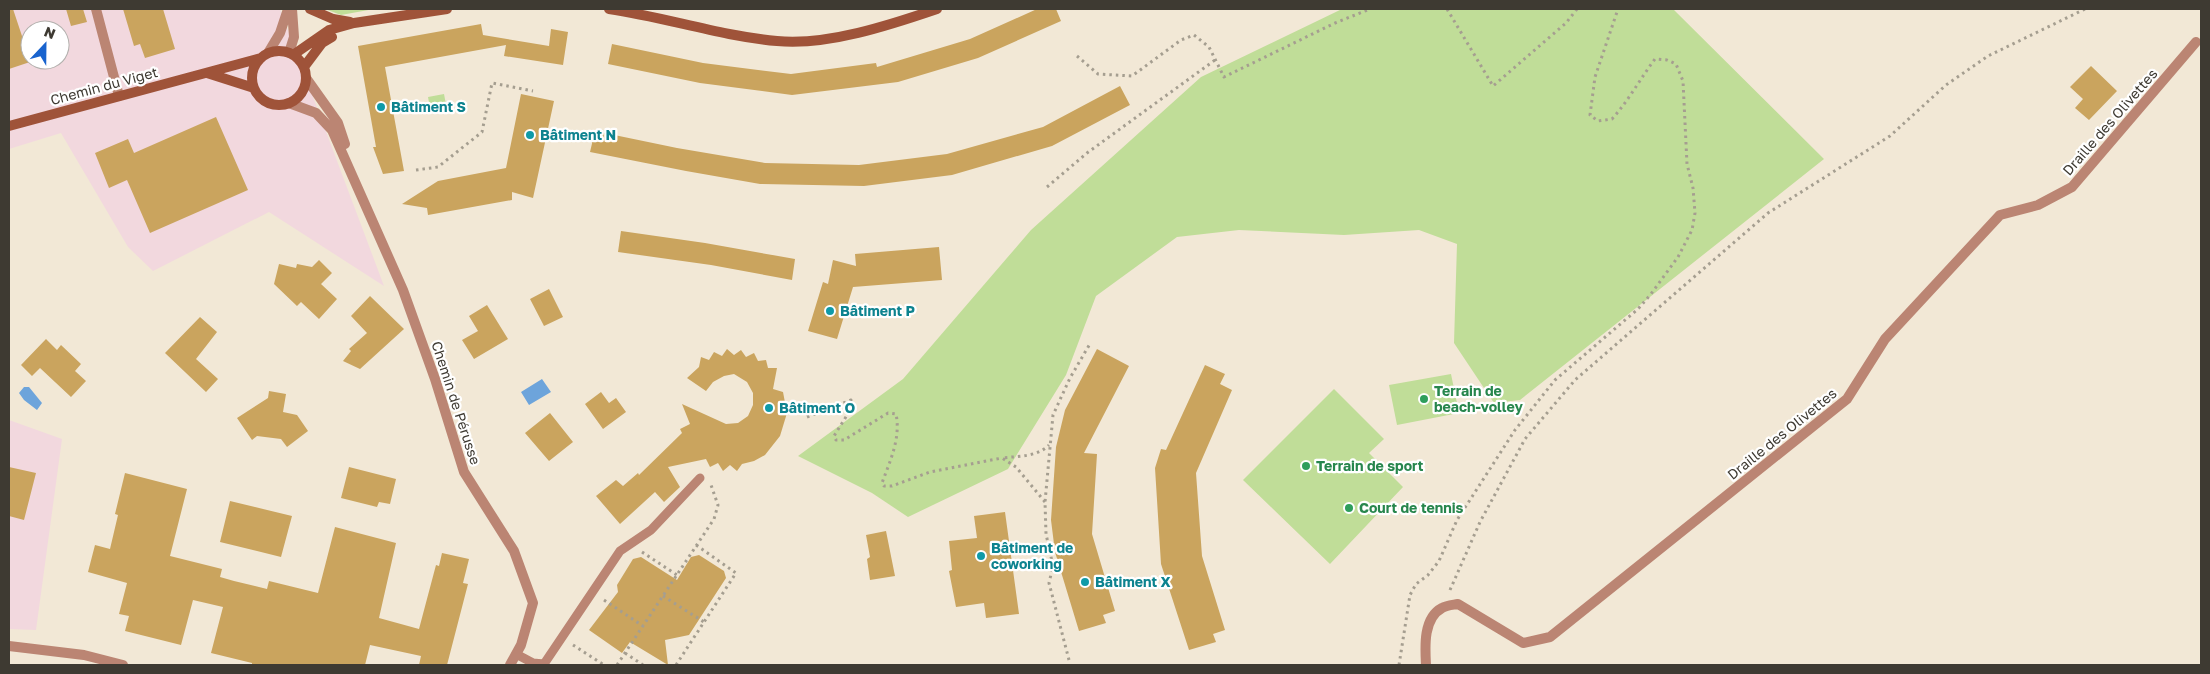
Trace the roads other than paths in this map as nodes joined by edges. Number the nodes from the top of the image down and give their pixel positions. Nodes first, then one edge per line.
1 (96, 9) edge
2 (288, 9) edge
3 (292, 9) edge
4 (310, 9) edge
5 (447, 9) edge
6 (609, 9) edge
7 (936, 9) edge
8 (354, 23) junction
9 (2196, 42) dead end
10 (291, 54) junction
11 (264, 55) junction
12 (304, 67) junction
13 (207, 73) junction
14 (306, 78) junction
15 (254, 88) junction
16 (119, 96) junction
17 (289, 103) junction
18 (9, 126) edge
19 (364, 199) junction
20 (700, 478) dead end
21 (9, 646) edge
22 (516, 654) junction
23 (123, 665) edge
24 (510, 665) edge
25 (544, 665) edge
26 (1426, 665) edge

1 - 16 street
2 - 11 street
3 - 10 street
4 - 8 street
5 - 8 street
6 - 7 street
8 - 10 street
8 - 12 street
9 - 26 street, Draille des Olivettes
10 - 11 street
10 - 12 street
11 - 13 street, Chemin du Viget
11 - 15 street
12 - 14 street
13 - 15 street
13 - 16 street, Chemin du Viget
14 - 17 street
14 - 19 street, Chemin de Pérusse
15 - 17 street
16 - 18 street, Chemin du Viget
17 - 19 street, Chemin de Pérusse
19 - 22 street, Chemin de Pérusse
20 - 25 lane
21 - 23 street
22 - 24 street, Chemin de Pérusse
22 - 25 lane

